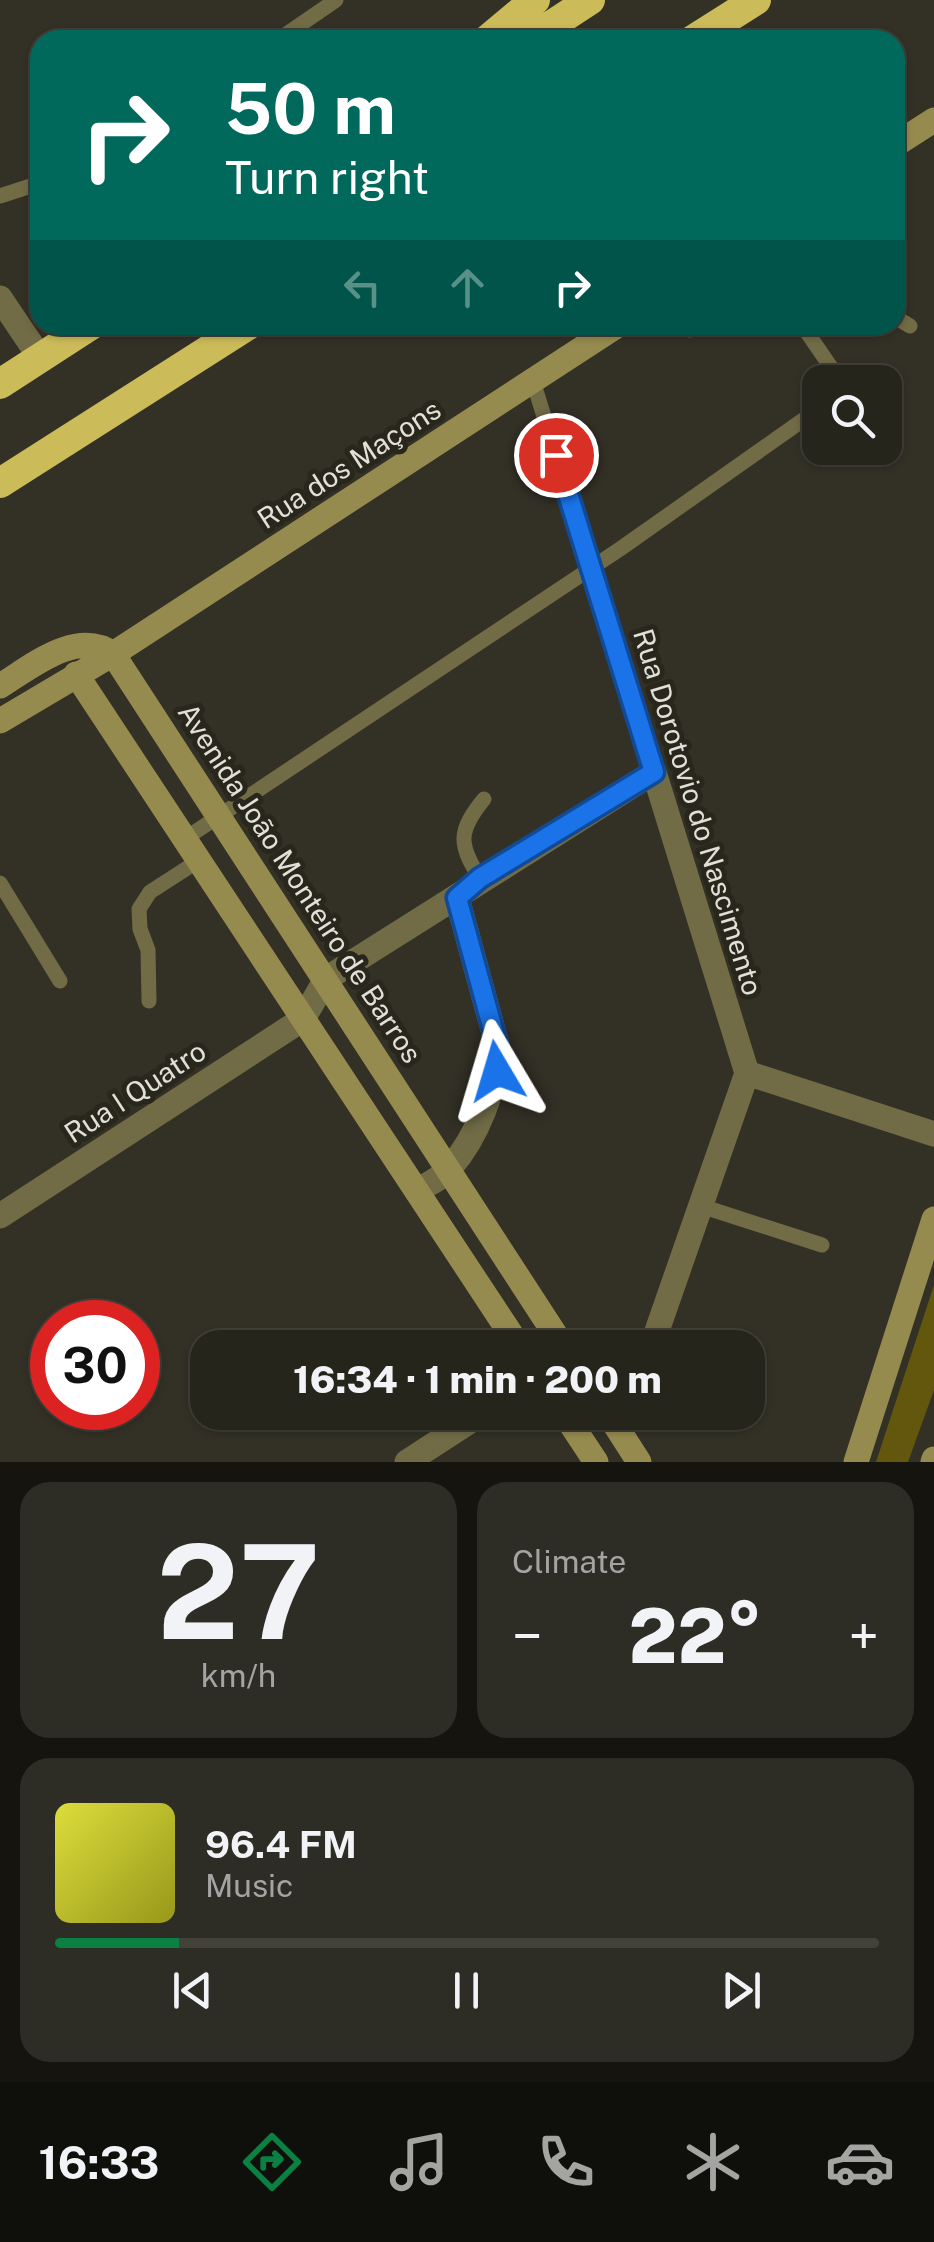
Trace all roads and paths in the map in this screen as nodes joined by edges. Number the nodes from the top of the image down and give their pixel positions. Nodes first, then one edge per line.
1 (336, 0) edge
2 (535, 0) edge
3 (590, 0) edge
4 (756, 0) edge
5 (292, 30) edge
6 (500, 30) edge
7 (544, 30) edge
8 (709, 30) edge
9 (934, 120) edge
10 (905, 139) edge
11 (30, 186) edge
12 (0, 196) edge
13 (0, 298) edge
14 (905, 323) edge
15 (910, 326) dead end
16 (76, 335) edge
17 (232, 335) edge
18 (603, 335) edge
19 (809, 335) edge
20 (40, 358) junction
21 (829, 365) edge
22 (533, 381) junction
23 (0, 384) edge
24 (802, 420) edge
25 (0, 484) edge
26 (591, 567) junction
27 (113, 654) junction
28 (76, 674) junction
29 (0, 686) edge
30 (0, 720) edge
31 (654, 772) junction
32 (484, 800) dead end
33 (219, 814) junction
34 (191, 850) junction
35 (480, 878) junction
36 (0, 882) edge
37 (457, 898) junction
38 (326, 979) junction
39 (60, 982) dead end
40 (149, 1001) dead end
41 (303, 1019) junction
42 (748, 1073) junction
43 (934, 1134) edge
44 (450, 1170) junction
45 (417, 1191) junction
46 (700, 1206) junction
47 (0, 1216) edge
48 (934, 1219) edge
49 (822, 1244) dead end
50 (508, 1330) edge
51 (552, 1330) edge
52 (657, 1330) edge
53 (456, 1430) edge
54 (575, 1430) edge
55 (587, 1430) edge
56 (620, 1430) edge
57 (579, 1436) junction
58 (407, 1462) edge
59 (596, 1462) edge
60 (639, 1462) edge
61 (856, 1462) edge

1 - 5 lane
2 - 6 highway
3 - 7 highway
4 - 8 highway
9 - 10 street
11 - 12 lane
13 - 20 street
14 - 15 lane
16 - 20 highway
17 - 25 highway
18 - 22 street, Rua dos Maçons
19 - 21 lane
20 - 23 highway
22 - 26 lane, Rua Dorotovio do Nascimento
22 - 27 street, Rua dos Maçons
24 - 26 lane
26 - 31 lane, Rua Dorotovio do Nascimento
26 - 33 lane
27 - 28 street, Rua dos Maçons
27 - 29 street
27 - 33 street, Avenida João Monteiro de Barros
28 - 30 street, Rua dos Maçons
28 - 34 street
31 - 35 street
31 - 42 street, Rua Dorotovio do Nascimento
32 - 35 lane
33 - 34 lane
33 - 38 street, Avenida João Monteiro de Barros
34 - 40 lane
34 - 41 street
35 - 37 street
36 - 39 lane
37 - 38 street
37 - 44 street
38 - 41 street
38 - 44 street, Avenida João Monteiro de Barros
41 - 45 street
41 - 47 street, Rua I Quatro
42 - 43 street
42 - 46 street
44 - 45 street
44 - 51 street, Avenida João Monteiro de Barros
45 - 50 street
46 - 49 lane
46 - 52 street
48 - 61 street
53 - 58 street
54 - 57 street
55 - 57 street
56 - 60 street
57 - 59 street

